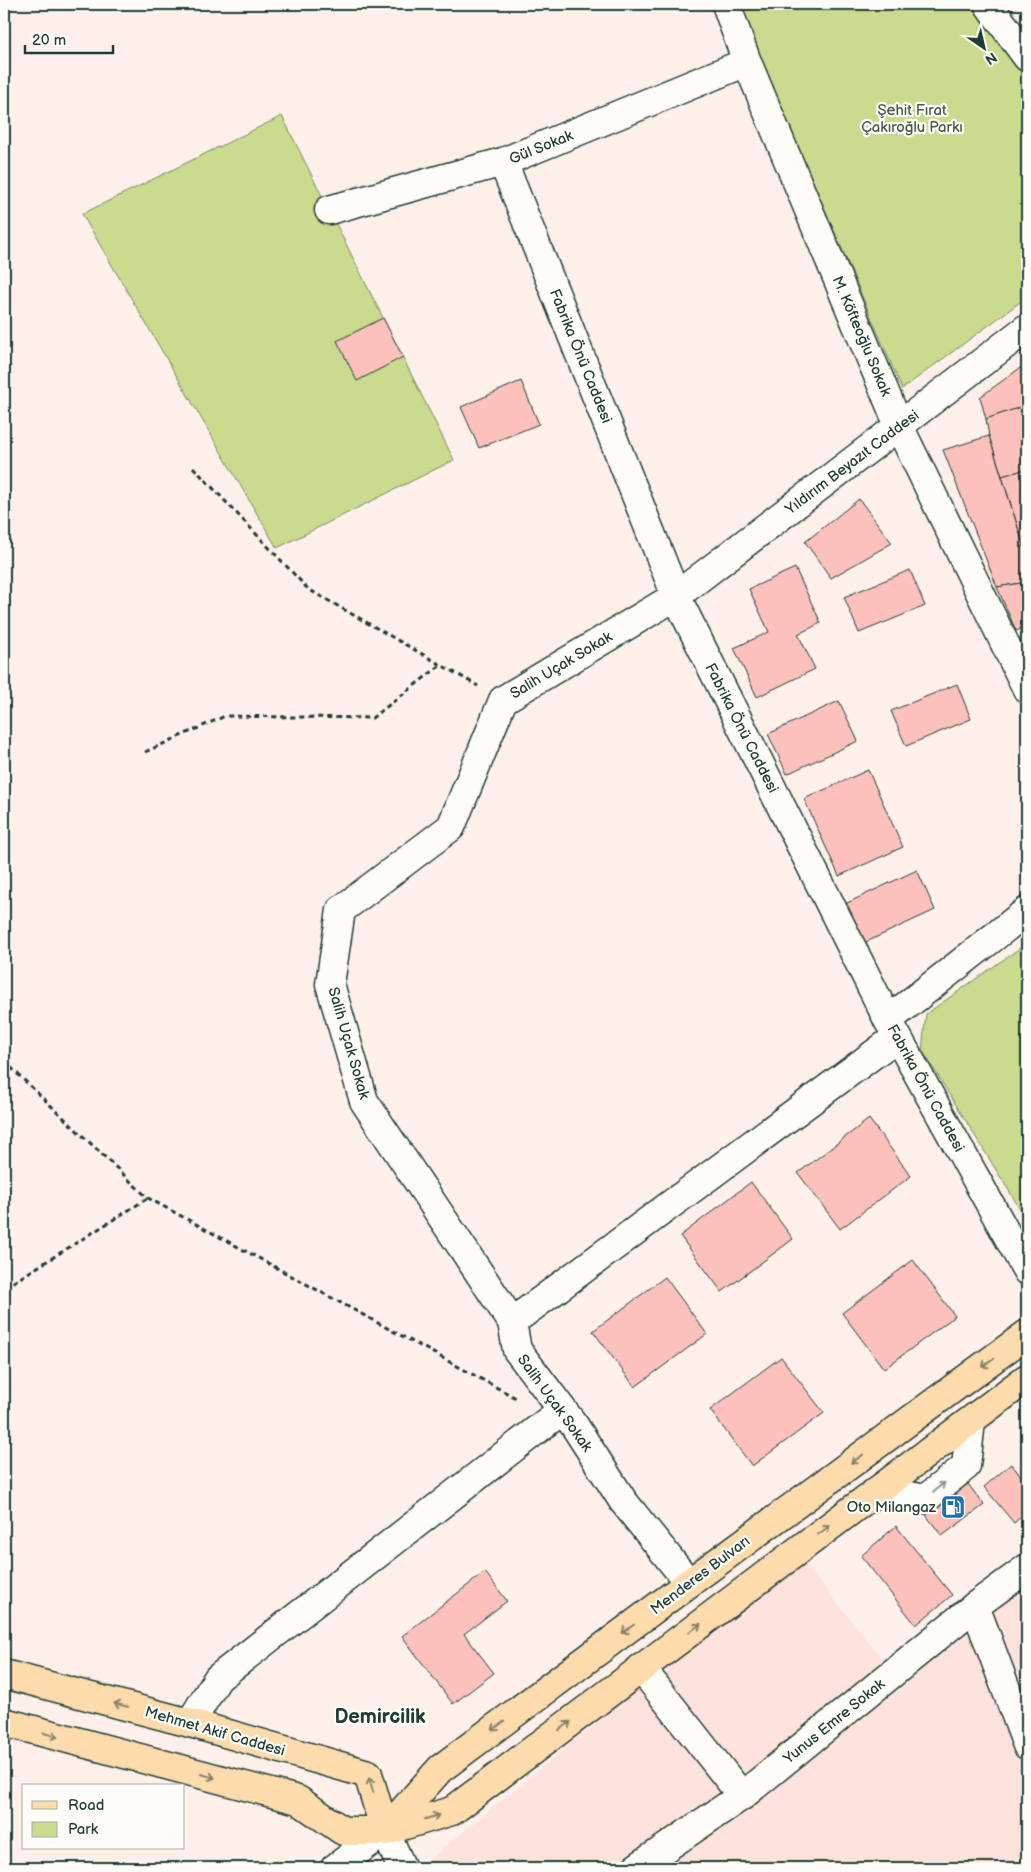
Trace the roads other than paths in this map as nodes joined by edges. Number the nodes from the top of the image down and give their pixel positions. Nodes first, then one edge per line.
1 (726, 4) edge
2 (988, 4) edge
3 (1027, 57) edge
4 (747, 62) junction
5 (503, 162) junction
6 (329, 210) dead end
7 (1027, 328) edge
8 (899, 426) junction
9 (676, 596) junction
10 (1027, 689) edge
11 (1027, 911) edge
12 (893, 1029) junction
13 (1027, 1271) edge
14 (512, 1322) junction
15 (1027, 1334) edge
16 (1027, 1378) edge
17 (552, 1418) road end
18 (1027, 1568) edge
19 (689, 1582) junction
20 (975, 1606) junction
21 (641, 1668) junction
22 (4, 1674) edge
23 (4, 1722) edge
24 (190, 1723) junction
25 (1027, 1745) edge
26 (742, 1796) junction
27 (385, 1831) junction
28 (335, 1868) edge
29 (402, 1868) edge
30 (636, 1868) edge

1 - 4 street, M. Köfteoğlu Sokak
2 - 3 street
4 - 5 street, Gül Sokak
4 - 8 street, M. Köfteoğlu Sokak
5 - 6 street, Gül Sokak
5 - 9 street, Fabrika Önü Caddesi
7 - 8 street, Yıldırım Beyazıt Caddesi
8 - 9 street, Yıldırım Beyazıt Caddesi
8 - 10 street, M. Köfteoğlu Sokak
9 - 12 street, Fabrika Önü Caddesi
9 - 14 street, Salih Uçak Sokak
11 - 12 street
12 - 13 street, Fabrika Önü Caddesi
12 - 14 street
14 - 19 street, Salih Uçak Sokak
15 -> 19 main road, Menderes Bulvarı
21 -> 16 main road, Menderes Bulvarı
17 - 24 street
18 - 20 street, Yunus Emre Sokak
19 -> 27 main road, Menderes Bulvarı
20 - 25 street
20 - 26 street, Yunus Emre Sokak
21 - 26 street
27 -> 21 main road, Menderes Bulvarı
24 -> 22 main road, Mehmet Akif Caddesi
23 -> 27 main road
27 -> 24 main road, Mehmet Akif Caddesi
26 - 30 street, Yunus Emre Sokak
27 - 28 street, Menderes Bulvarı
27 - 29 street, Mehmet Akif Caddesi

